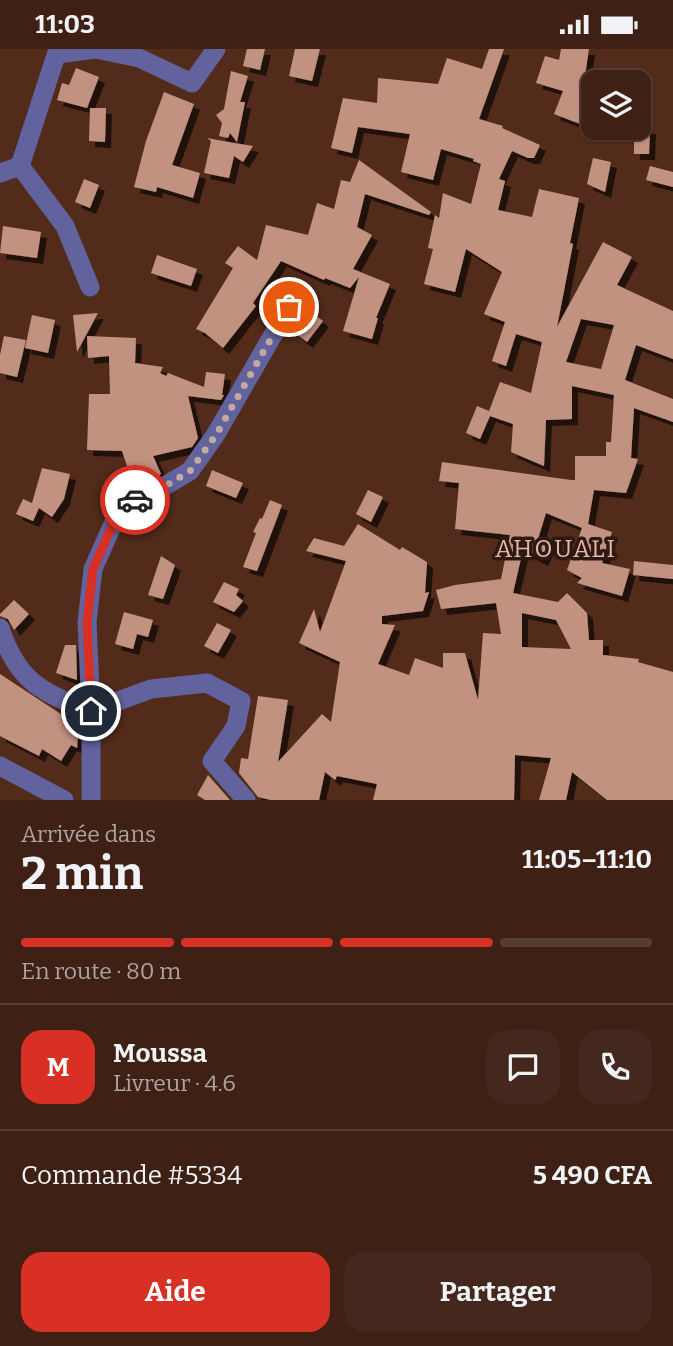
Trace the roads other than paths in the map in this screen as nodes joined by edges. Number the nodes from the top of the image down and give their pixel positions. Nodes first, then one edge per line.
1 (216, 49) edge
2 (57, 52) edge
3 (20, 166) junction
4 (0, 173) edge
5 (90, 287) dead end
6 (289, 307) dead end
7 (0, 628) edge
8 (91, 711) junction
9 (0, 766) edge
10 (64, 800) edge
11 (91, 800) edge
12 (246, 800) edge

1 - 2 street
2 - 3 street
3 - 4 street
3 - 5 street
6 - 8 street
7 - 8 street
8 - 11 street
8 - 12 street
9 - 10 street

